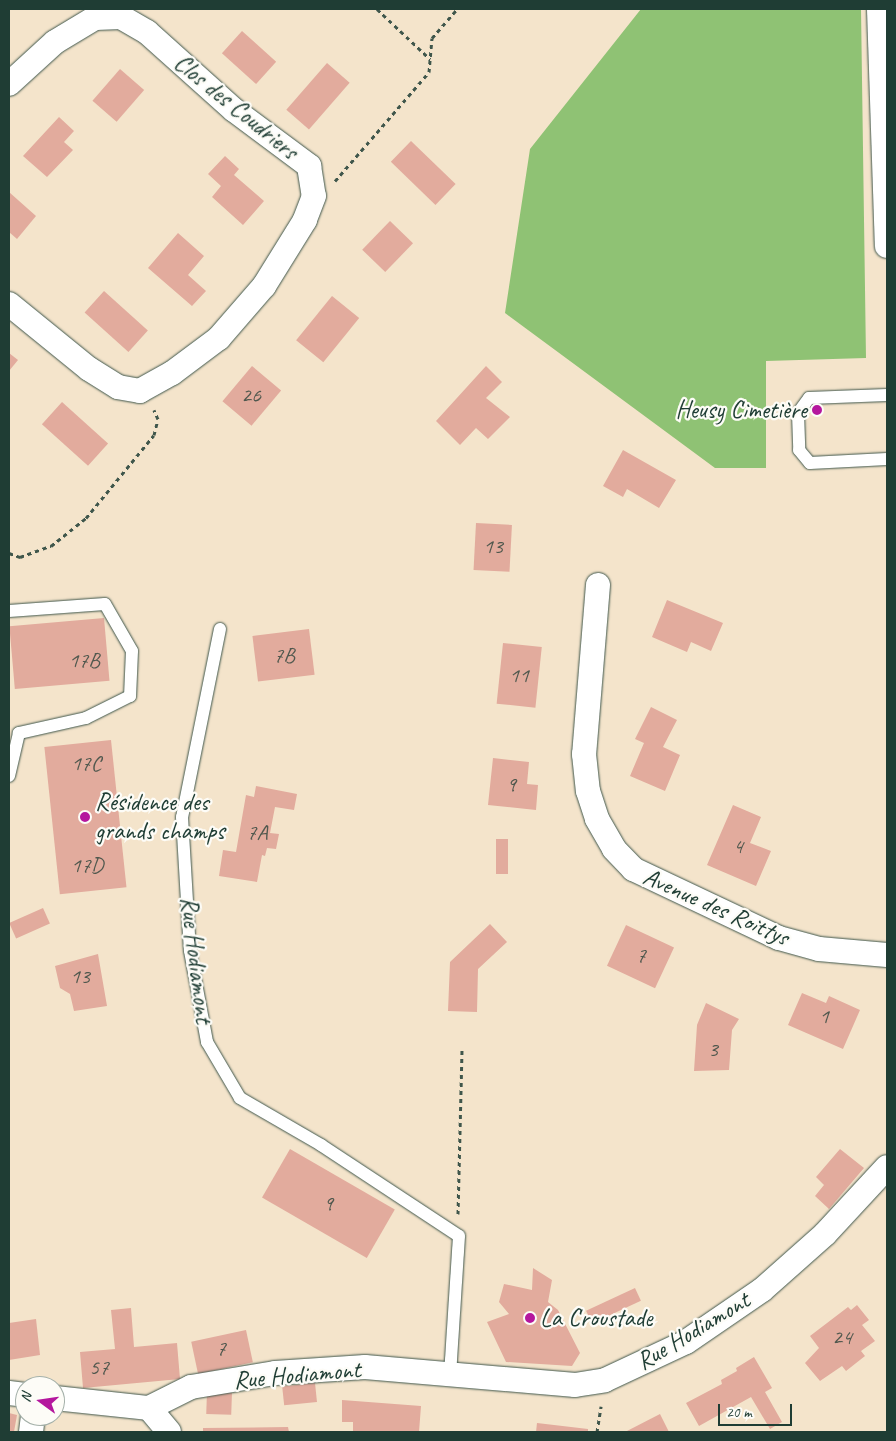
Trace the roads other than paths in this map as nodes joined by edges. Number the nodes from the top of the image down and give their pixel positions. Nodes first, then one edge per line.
1 (879, 9) edge
2 (105, 13) edge
3 (9, 84) edge
4 (887, 246) edge
5 (9, 304) edge
6 (887, 395) edge
7 (887, 459) edge
8 (598, 585) dead end
9 (9, 611) edge
10 (220, 629) dead end
11 (9, 776) edge
12 (887, 955) edge
13 (887, 1167) edge
14 (450, 1375) junction
15 (65, 1399) edge
16 (149, 1408) junction
17 (169, 1432) edge

1 - 4 street
2 - 3 street, Clos des Coudriers
2 - 5 street, Clos des Coudriers
6 - 7 lane
8 - 12 street, Avenue des Roittys
9 - 11 lane
10 - 14 lane, Rue Hodiamont
13 - 14 street, Rue Hodiamont
14 - 16 street, Rue Hodiamont
15 - 16 street
16 - 17 street

